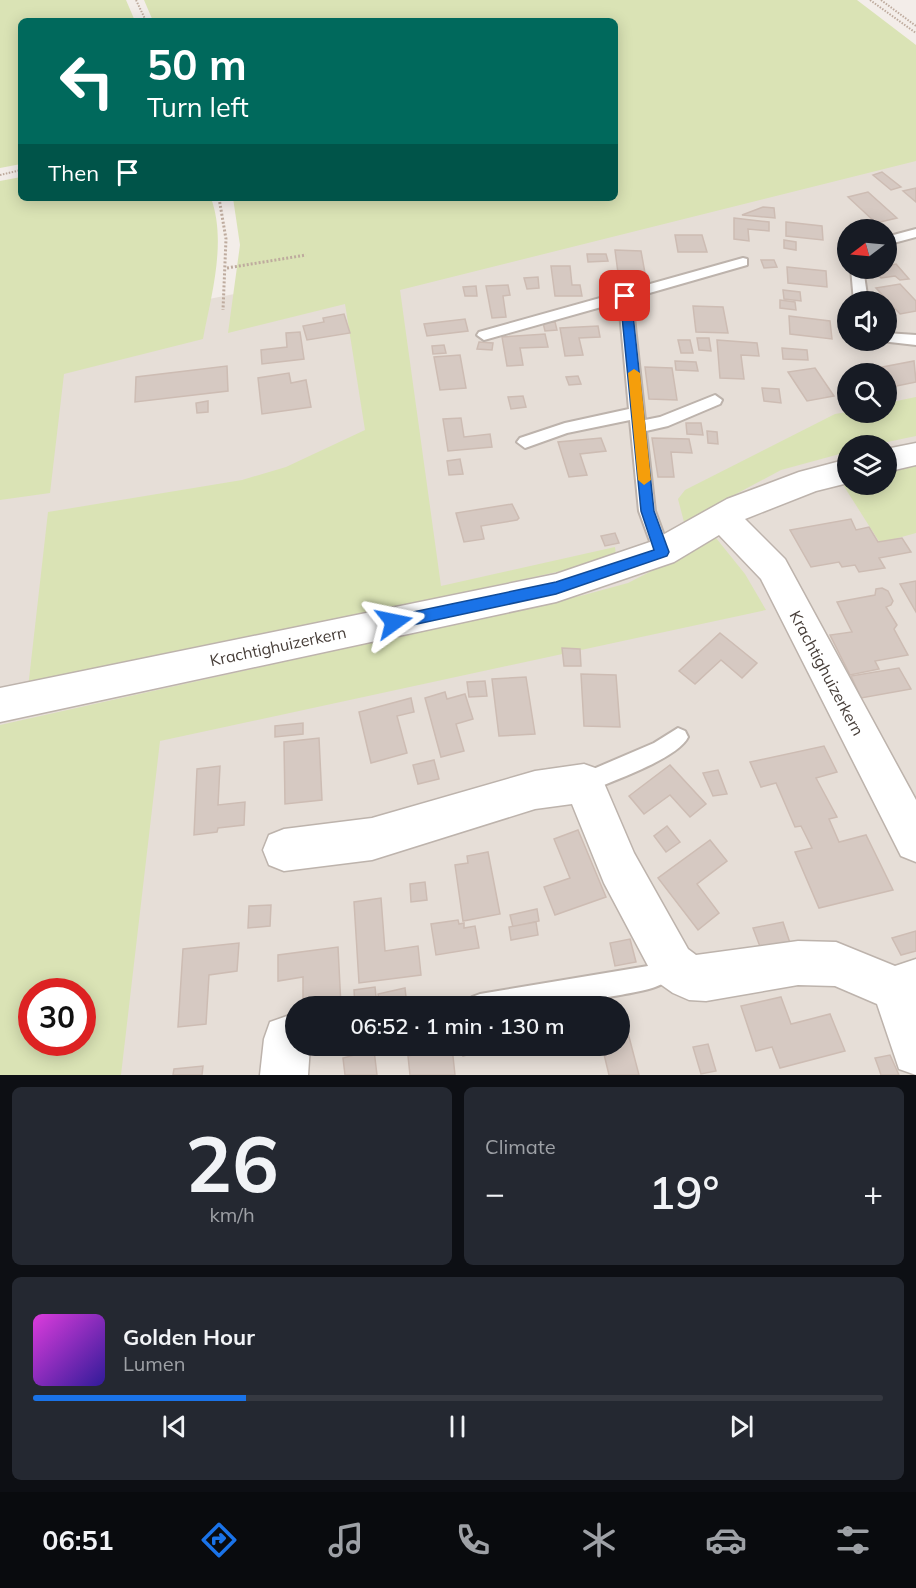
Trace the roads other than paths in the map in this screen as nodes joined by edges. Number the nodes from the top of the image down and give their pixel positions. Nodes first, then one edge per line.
1 (916, 233) edge
2 (897, 238) edge
3 (743, 262) dead end
4 (625, 296) junction
5 (484, 335) dead end
6 (897, 339) edge
7 (916, 340) edge
8 (716, 400) dead end
9 (639, 420) junction
10 (525, 441) dead end
11 (916, 454) edge
12 (897, 458) edge
13 (837, 474) edge
14 (722, 517) junction
15 (662, 552) junction
16 (0, 705) edge
17 (678, 738) dead end
18 (584, 783) junction
19 (916, 841) edge
20 (284, 850) dead end
21 (672, 965) junction
22 (905, 986) edge
23 (535, 996) edge
24 (916, 1052) edge

1 - 2 lane
3 - 4 lane
4 - 5 lane
4 - 9 lane
6 - 7 lane
8 - 9 lane
9 - 10 lane
9 - 15 lane
11 - 12 street
13 - 14 street, Krachtighuizerkern
14 - 15 street, Krachtighuizerkern
14 - 19 street, Krachtighuizerkern
15 - 16 street, Krachtighuizerkern
17 - 18 lane
18 - 20 street
18 - 21 street
21 - 22 street
21 - 23 lane
22 - 24 street

